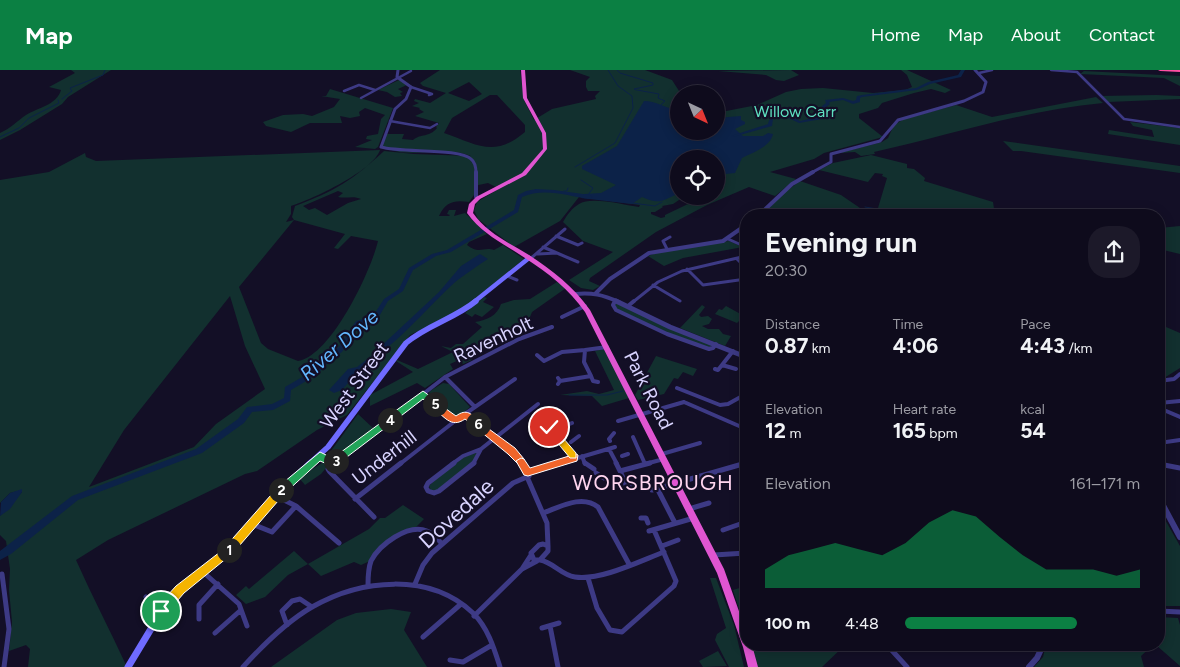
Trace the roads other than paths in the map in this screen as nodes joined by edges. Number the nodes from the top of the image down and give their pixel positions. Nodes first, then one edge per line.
1 (398, 70) edge
2 (523, 70) edge
3 (992, 70) edge
4 (1051, 70) edge
5 (1160, 70) edge
6 (412, 71) edge
7 (977, 71) edge
8 (1180, 71) edge
9 (398, 78) junction
10 (411, 87) junction
11 (376, 90) junction
12 (344, 91) dead end
13 (429, 96) dead end
14 (361, 98) dead end
15 (390, 121) junction
16 (437, 124) dead end
17 (1180, 127) edge
18 (478, 198) junction
19 (765, 209) edge
20 (565, 229) dead end
21 (740, 230) edge
22 (556, 236) junction
23 (670, 237) dead end
24 (728, 239) junction
25 (582, 243) dead end
26 (740, 244) edge
27 (543, 247) junction
28 (667, 249) junction
29 (556, 253) junction
30 (538, 254) junction
31 (529, 258) junction
32 (740, 258) edge
33 (737, 259) junction
34 (578, 262) dead end
35 (740, 262) edge
36 (687, 269) junction
37 (507, 276) junction
38 (740, 279) edge
39 (517, 280) dead end
40 (653, 285) junction
41 (596, 293) junction
42 (575, 294) junction
43 (616, 300) junction
44 (680, 301) dead end
45 (585, 306) junction
46 (628, 306) junction
47 (562, 317) dead end
48 (552, 327) dead end
49 (716, 344) junction
50 (607, 347) junction
51 (586, 350) junction
52 (733, 351) junction
53 (740, 354) edge
54 (537, 355) dead end
55 (722, 365) junction
56 (715, 369) dead end
57 (736, 369) dead end
58 (1180, 374) edge
59 (591, 376) junction
60 (446, 377) junction
61 (515, 379) dead end
62 (1165, 380) edge
63 (559, 381) dead end
64 (598, 382) dead end
65 (677, 388) dead end
66 (690, 393) junction
67 (423, 394) junction
68 (740, 397) edge
69 (1180, 401) edge
70 (684, 402) junction
71 (1165, 402) edge
72 (538, 404) dead end
73 (475, 407) junction
74 (1165, 411) edge
75 (465, 414) junction
76 (641, 414) junction
77 (1180, 417) edge
78 (620, 418) dead end
79 (456, 421) junction
80 (572, 423) dead end
81 (740, 426) edge
82 (549, 427) dead end
83 (553, 431) junction
84 (614, 433) dead end
85 (579, 436) dead end
86 (495, 438) junction
87 (641, 440) dead end
88 (1180, 440) edge
89 (1165, 442) edge
90 (700, 443) dead end
91 (568, 444) junction
92 (612, 446) junction
93 (481, 449) junction
94 (628, 454) dead end
95 (320, 456) junction
96 (582, 456) junction
97 (663, 456) junction
98 (574, 458) junction
99 (618, 458) junction
100 (332, 462) junction
101 (646, 464) junction
102 (740, 465) edge
103 (1165, 465) edge
104 (1180, 468) edge
105 (620, 471) junction
106 (528, 474) junction
107 (604, 478) dead end
108 (676, 484) junction
109 (631, 486) dead end
110 (652, 490) dead end
111 (658, 490) junction
112 (276, 496) junction
113 (355, 499) junction
114 (709, 503) dead end
115 (296, 506) junction
116 (689, 509) junction
117 (1165, 509) edge
118 (543, 514) junction
119 (374, 517) dead end
120 (641, 518) dead end
121 (694, 518) junction
122 (252, 524) junction
123 (675, 524) junction
124 (740, 524) edge
125 (651, 528) junction
126 (723, 530) dead end
127 (326, 532) junction
128 (547, 534) junction
129 (321, 536) dead end
130 (1180, 537) edge
131 (678, 540) dead end
132 (339, 543) dead end
133 (442, 544) junction
134 (541, 544) junction
135 (662, 546) junction
136 (548, 549) junction
137 (664, 552) junction
138 (740, 553) edge
139 (531, 555) junction
140 (712, 555) junction
141 (539, 560) junction
142 (550, 562) junction
143 (629, 564) junction
144 (522, 569) junction
145 (203, 572) junction
146 (2, 574) dead end
147 (588, 578) junction
148 (218, 584) junction
149 (414, 584) junction
150 (368, 586) junction
151 (146, 597) dead end
152 (460, 604) junction
153 (312, 607) junction
154 (6, 608) junction
155 (241, 610) junction
156 (0, 611) edge
157 (161, 611) junction
158 (1165, 611) edge
159 (1180, 612) edge
160 (474, 616) junction
161 (199, 619) dead end
162 (559, 623) dead end
163 (287, 625) junction
164 (740, 625) edge
165 (247, 626) dead end
166 (550, 626) junction
167 (542, 628) dead end
168 (215, 633) dead end
169 (423, 637) dead end
170 (492, 645) junction
171 (748, 651) edge
172 (892, 651) edge
173 (1038, 651) edge
174 (450, 660) dead end
175 (3, 665) edge
176 (128, 667) edge
177 (243, 667) edge
178 (500, 667) edge
179 (558, 667) edge
180 (753, 667) edge
181 (907, 667) edge
182 (1029, 667) edge

1 - 9 street
2 - 18 highway
3 - 7 street
4 - 17 street
5 - 8 highway
6 - 9 street
7 - 19 street
9 - 10 street
9 - 11 street
10 - 13 street
10 - 15 street
11 - 12 street
11 - 14 street
15 - 16 street
15 - 18 street
18 - 31 highway, Park Road
20 - 22 street
21 - 24 street
22 - 25 street
22 - 27 street
23 - 28 street
24 - 26 street
24 - 28 street
27 - 29 street
27 - 30 street
28 - 41 street
29 - 30 street
29 - 34 street
30 - 31 street
31 - 37 main road, West Street
31 - 42 highway, Park Road
32 - 33 street
33 - 35 street
33 - 36 street
36 - 38 street
36 - 40 street
37 - 39 street
37 - 95 main road, West Street
40 - 44 street
40 - 46 street
41 - 42 street
41 - 43 street
42 - 45 highway, Park Road
43 - 46 street
43 - 49 street
45 - 47 street
45 - 50 highway, Park Road
46 - 49 street
48 - 60 street, Ravenholt
49 - 52 street
50 - 51 street
50 - 76 highway, Park Road
51 - 54 street
51 - 59 street
52 - 53 street
52 - 55 street
55 - 56 street
55 - 57 street
58 - 62 street
59 - 63 street
59 - 64 street
60 - 67 street, Ravenholt
60 - 73 street
61 - 73 street, Underhill
65 - 66 street
66 - 68 street
66 - 70 street
67 - 79 street
67 - 100 street, Ravenholt
69 - 71 street
70 - 76 street
70 - 81 street
72 - 86 street
73 - 75 street, Underhill
74 - 77 street
75 - 79 street, Underhill
75 - 86 street
76 - 78 street
76 - 97 highway, Park Road
79 - 113 street, Underhill
80 - 83 street
82 - 83 street
83 - 91 street
84 - 92 street
85 - 91 street
86 - 93 street
86 - 106 street
87 - 101 street
88 - 89 street
90 - 97 street
91 - 98 street
92 - 96 street, Dovedale
92 - 99 street
93 - 93 street
94 - 99 street
95 - 100 street
95 - 112 main road, West Street
96 - 98 street, Dovedale
96 - 107 street
97 - 101 street
97 - 108 highway, Park Road
98 - 106 street, Dovedale
99 - 105 street
100 - 113 street
101 - 105 street
102 - 108 street
103 - 104 street
105 - 109 street
106 - 118 street
106 - 133 street, Dovedale
108 - 111 street
108 - 116 highway, Park Road
110 - 111 street
111 - 123 street
112 - 115 street
112 - 122 main road, West Street
113 - 119 street
114 - 116 street
115 - 122 street
115 - 127 street
116 - 121 highway, Park Road
117 - 130 street
118 - 128 street
118 - 143 street
120 - 125 street
121 - 123 street
121 - 140 highway, Park Road
122 - 145 main road, West Street
123 - 125 street
124 - 126 street
125 - 135 street
127 - 129 street
127 - 132 street
128 - 134 street
128 - 136 street
131 - 135 street
133 - 149 street, Dovedale
133 - 150 street
134 - 136 street
134 - 139 street
135 - 137 street
136 - 141 street
136 - 142 street
137 - 143 street
137 - 147 street
138 - 140 street
139 - 141 street
139 - 144 street
140 - 164 highway, Park Road
141 - 142 street
141 - 144 street
142 - 147 street
143 - 147 street
144 - 160 street
145 - 148 street
145 - 157 main road, West Street
146 - 154 street
148 - 155 street
148 - 161 street
149 - 150 street
149 - 152 street
150 - 153 street
151 - 157 street
152 - 160 street
152 - 169 street
153 - 163 street
153 - 163 street
154 - 156 street
154 - 175 street
155 - 165 street
155 - 168 street
157 - 176 main road, West Street
158 - 159 street
160 - 170 street
162 - 166 street
163 - 177 street
166 - 167 street
166 - 179 street
170 - 174 street
170 - 178 street
171 - 180 highway, Park Road
172 - 181 street
173 - 182 street

